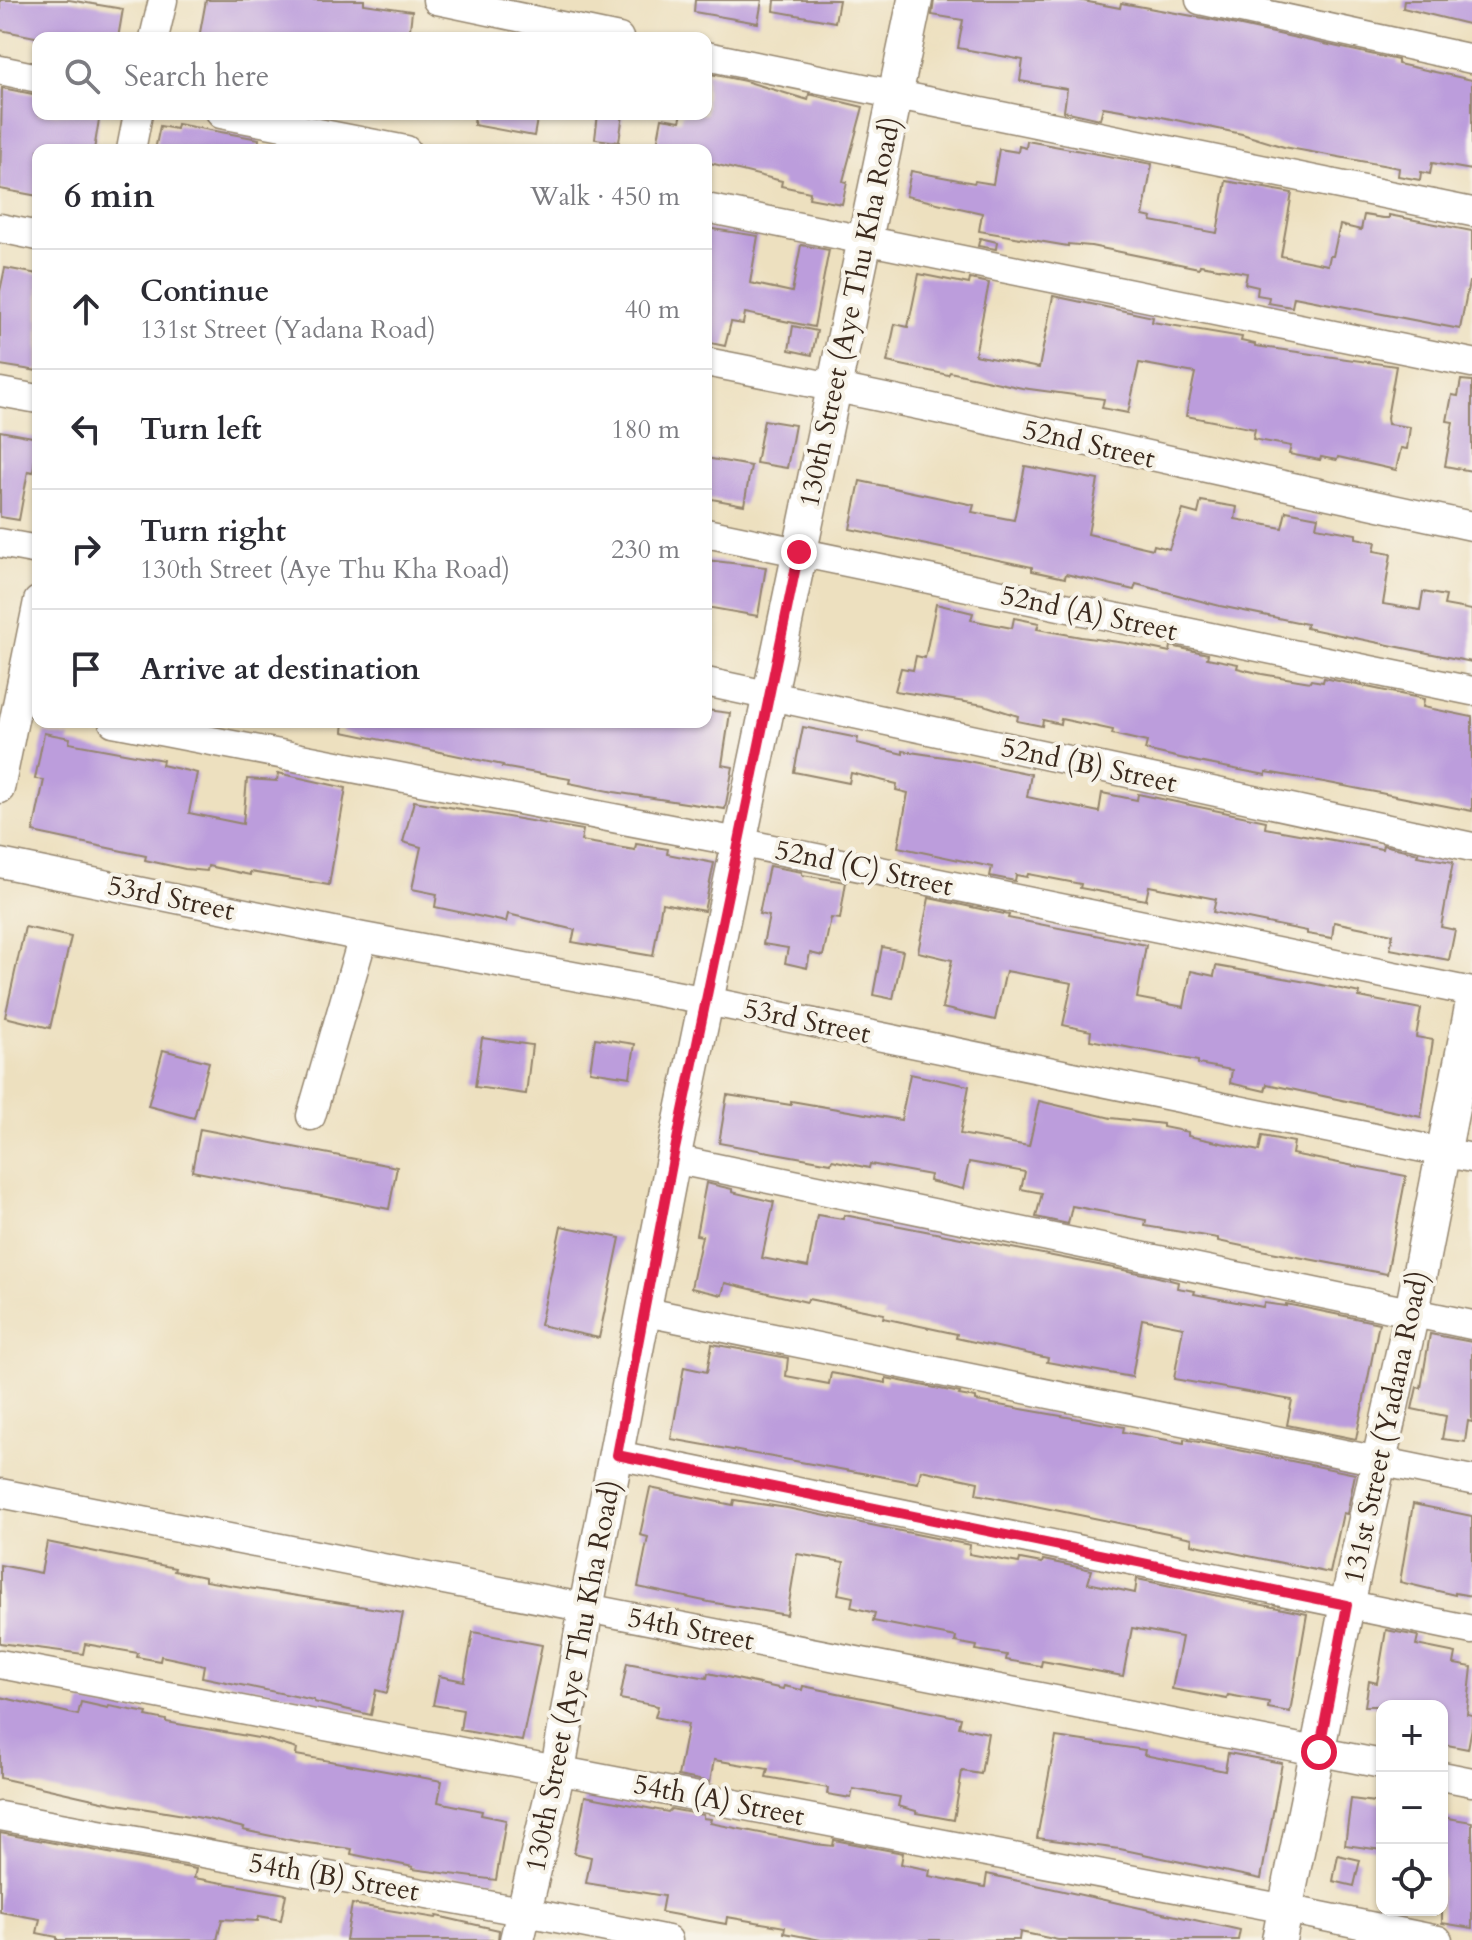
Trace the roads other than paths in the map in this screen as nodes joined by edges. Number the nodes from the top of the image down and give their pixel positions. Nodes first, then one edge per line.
1 (163, 0) edge
2 (437, 0) edge
3 (915, 0) edge
4 (1200, 0) edge
5 (155, 32) edge
6 (590, 32) edge
7 (712, 57) edge
8 (1472, 59) edge
9 (0, 70) edge
10 (32, 77) edge
11 (895, 96) junction
12 (137, 120) edge
13 (252, 120) edge
14 (132, 144) edge
15 (375, 144) edge
16 (712, 209) edge
17 (1472, 212) edge
18 (0, 228) edge
19 (32, 235) edge
20 (864, 239) junction
21 (712, 363) edge
22 (1472, 363) edge
23 (835, 387) junction
24 (0, 392) edge
25 (32, 398) edge
26 (1472, 526) edge
27 (712, 534) edge
28 (0, 543) edge
29 (32, 549) edge
30 (799, 552) junction
31 (32, 634) edge
32 (712, 683) edge
33 (1472, 691) edge
34 (769, 695) junction
35 (19, 704) edge
36 (144, 728) edge
37 (0, 789) edge
38 (738, 842) junction
39 (1472, 847) edge
40 (0, 863) edge
41 (363, 937) junction
42 (1472, 992) edge
43 (707, 1001) junction
44 (1472, 1007) edge
45 (311, 1116) dead end
46 (1458, 1155) edge
47 (673, 1159) junction
48 (646, 1312) junction
49 (1412, 1312) junction
50 (1472, 1325) edge
51 (617, 1455) junction
52 (1380, 1462) junction
53 (1472, 1480) edge
54 (0, 1493) edge
55 (1347, 1605) junction
56 (586, 1608) junction
57 (1472, 1630) edge
58 (0, 1664) edge
59 (1319, 1752) junction
60 (1376, 1763) edge
61 (558, 1770) junction
62 (1448, 1777) edge
63 (1472, 1782) edge
64 (0, 1816) edge
65 (1282, 1924) edge
66 (521, 1926) edge
67 (668, 1940) edge
68 (1438, 1940) edge

1 - 5 street
2 - 6 street
3 - 11 street, 130th Street (Aye Thu Kha Road)
4 - 8 street
7 - 11 street
9 - 10 street
11 - 17 street
11 - 20 street, 130th Street (Aye Thu Kha Road)
12 - 14 street
13 - 15 street
16 - 20 street
18 - 19 street
20 - 22 street
20 - 23 street, 130th Street (Aye Thu Kha Road)
21 - 23 street, 52nd Street
23 - 26 street, 52nd Street
23 - 30 street, 130th Street (Aye Thu Kha Road)
24 - 25 street
27 - 30 street, 52nd (A) Street
28 - 29 street
30 - 33 street, 52nd (A) Street
30 - 34 street, 130th Street (Aye Thu Kha Road)
31 - 35 street
32 - 34 street, 52nd (B) Street
34 - 38 street, 130th Street (Aye Thu Kha Road)
34 - 39 street, 52nd (B) Street
35 - 37 street
36 - 38 street, 52nd (C) Street
38 - 42 street, 52nd (C) Street
38 - 43 street, 130th Street (Aye Thu Kha Road)
40 - 41 street, 53rd Street
41 - 43 street, 53rd Street
41 - 45 street
43 - 46 street, 53rd Street
43 - 47 street, 130th Street (Aye Thu Kha Road)
44 - 46 street, 131st Street (Yadana Road)
46 - 49 street, 131st Street (Yadana Road)
47 - 48 street, 130th Street (Aye Thu Kha Road)
47 - 49 street
48 - 51 street, 130th Street (Aye Thu Kha Road)
48 - 52 street
49 - 50 street
49 - 52 street, 131st Street (Yadana Road)
51 - 55 street
51 - 56 street, 130th Street (Aye Thu Kha Road)
52 - 53 street
52 - 55 street, 131st Street (Yadana Road)
54 - 56 street, 54th Street
55 - 57 street
55 - 59 street, 131st Street (Yadana Road)
56 - 59 street, 54th Street
56 - 61 street, 130th Street (Aye Thu Kha Road)
58 - 61 street, 54th (A) Street
59 - 60 street, 54th Street
59 - 65 street, 131st Street (Yadana Road)
61 - 65 street, 54th (A) Street
61 - 66 street, 130th Street (Aye Thu Kha Road)
62 - 63 street
64 - 66 street, 54th (B) Street
65 - 68 street, 54th (A) Street
66 - 67 street, 54th (B) Street

